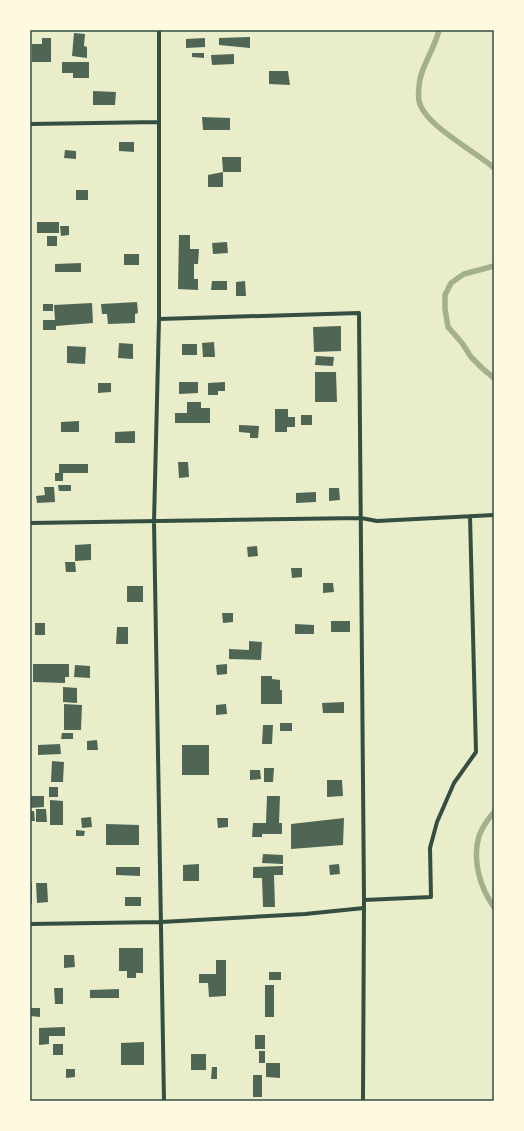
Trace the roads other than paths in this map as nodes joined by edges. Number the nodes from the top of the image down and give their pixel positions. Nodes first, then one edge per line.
1 (159, 30) edge
2 (159, 122) junction
3 (30, 124) edge
4 (159, 319) junction
5 (494, 515) edge
6 (470, 516) junction
7 (361, 518) junction
8 (154, 522) junction
9 (30, 523) edge
10 (364, 900) junction
11 (364, 908) junction
12 (161, 922) junction
13 (30, 924) edge
14 (164, 1101) edge
15 (363, 1101) edge

1 - 2 street
2 - 3 street
2 - 4 street
4 - 7 street
4 - 8 street
5 - 6 street
6 - 7 street
6 - 10 street
7 - 8 street
7 - 10 street
8 - 9 street
8 - 12 street
10 - 11 street
11 - 12 street
11 - 15 street
12 - 13 street
12 - 14 street

